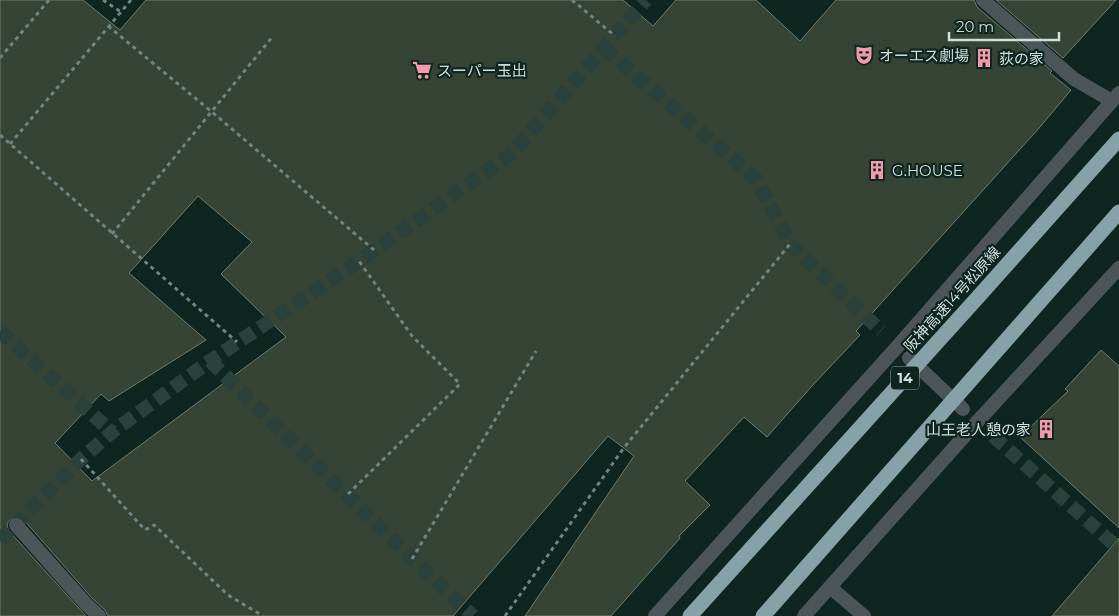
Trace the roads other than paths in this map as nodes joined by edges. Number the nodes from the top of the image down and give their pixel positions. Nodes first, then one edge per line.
1 (983, 0) edge
2 (1115, 97) edge
3 (1119, 139) edge
4 (1119, 212) edge
5 (1119, 268) edge
6 (909, 358) dead end
7 (963, 409) dead end
8 (16, 525) dead end
9 (830, 587) junction
10 (99, 616) edge
11 (655, 616) edge
12 (690, 616) edge
13 (763, 616) edge
14 (804, 616) edge
15 (864, 616) edge

1 - 2 street
2 - 11 street
3 - 12 highway, 阪神高速14号松原線 / 14, bridge
4 - 13 highway, bridge
5 - 9 street
6 - 7 street
8 - 10 street
9 - 14 street
9 - 15 street

